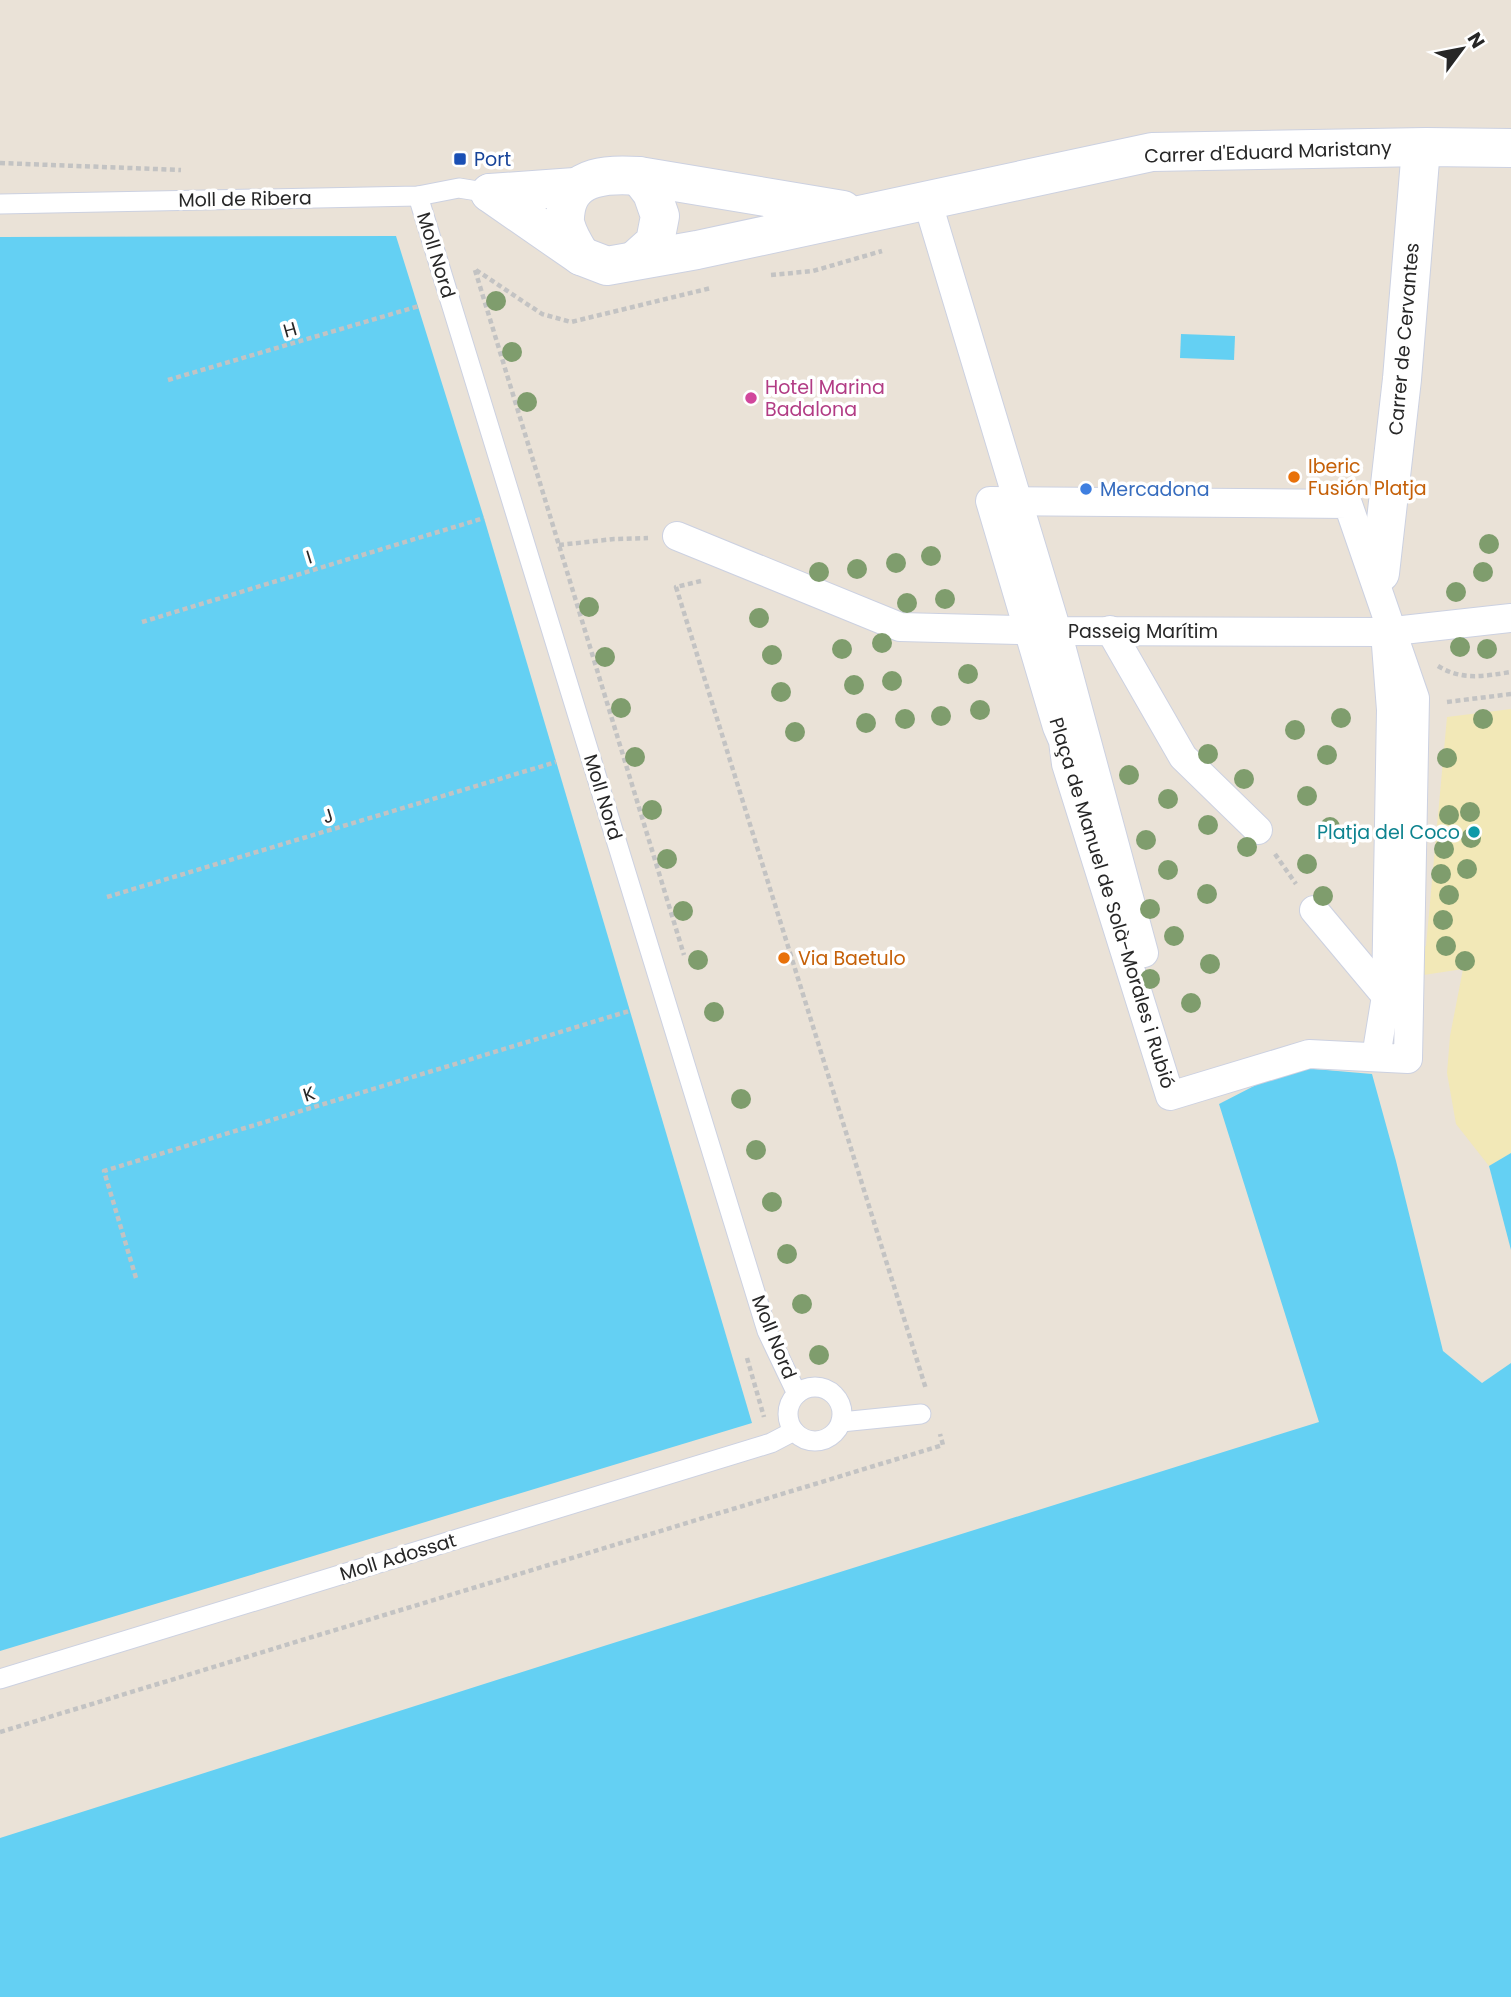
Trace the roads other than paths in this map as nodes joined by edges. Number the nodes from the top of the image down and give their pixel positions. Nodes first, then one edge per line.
1 (1421, 148) junction
2 (1511, 148) edge
3 (639, 176) junction
4 (575, 187) junction
5 (490, 193) junction
6 (418, 196) junction
7 (0, 204) edge
8 (864, 214) junction
9 (933, 217) junction
10 (581, 256) junction
11 (635, 260) junction
12 (1018, 500) junction
13 (677, 536) dead end
14 (1381, 588) junction
15 (1511, 618) edge
16 (1028, 630) junction
17 (1111, 630) junction
18 (1057, 631) junction
19 (1390, 634) junction
20 (1258, 831) road end
21 (1314, 910) road end
22 (1386, 996) junction
23 (1376, 1057) junction
24 (1174, 1065) dead end
25 (797, 1394) junction
26 (921, 1414) dead end
27 (841, 1422) junction
28 (794, 1431) junction
29 (0, 1679) edge

1 - 2 street, Carrer d'Eduard Maristany
1 - 9 street, Carrer d'Eduard Maristany
1 - 14 street, Carrer de Cervantes
3 - 4 street
3 - 8 street, Carrer d'Eduard Maristany
3 - 11 street
4 - 5 street
4 - 10 street
5 - 6 lane, Moll de Ribera
5 - 10 street
6 - 7 lane, Moll de Ribera
6 - 25 lane, Moll Nord
8 - 9 street, Carrer d'Eduard Maristany
8 - 11 street, Carrer d'Eduard Maristany
9 - 12 street, Passeig Marítim
10 - 11 street
12 - 14 street, Plaça de Manuel de Solà-Morales i Rubió
12 - 16 street, Plaça de Manuel de Solà-Morales i Rubió
12 - 18 street, Passeig Marítim
13 - 16 street
14 - 19 street, Plaça de Manuel de Solà-Morales i Rubió
15 - 19 street, Passeig Marítim
16 - 18 street
16 - 23 street, Plaça de Manuel de Solà-Morales i Rubió
17 - 18 street, Passeig Marítim
17 - 19 street, Passeig Marítim
17 - 20 street
18 - 24 street, Plaça de Manuel de Solà-Morales i Rubió
19 - 22 street, Plaça de Manuel de Solà-Morales i Rubió
19 - 23 street, Plaça de Manuel de Solà-Morales i Rubió
21 - 22 street
22 - 23 street, Plaça de Manuel de Solà-Morales i Rubió
25 - 27 lane
25 - 28 lane
26 - 27 lane
27 - 28 lane
28 - 29 lane, Moll Adossat

